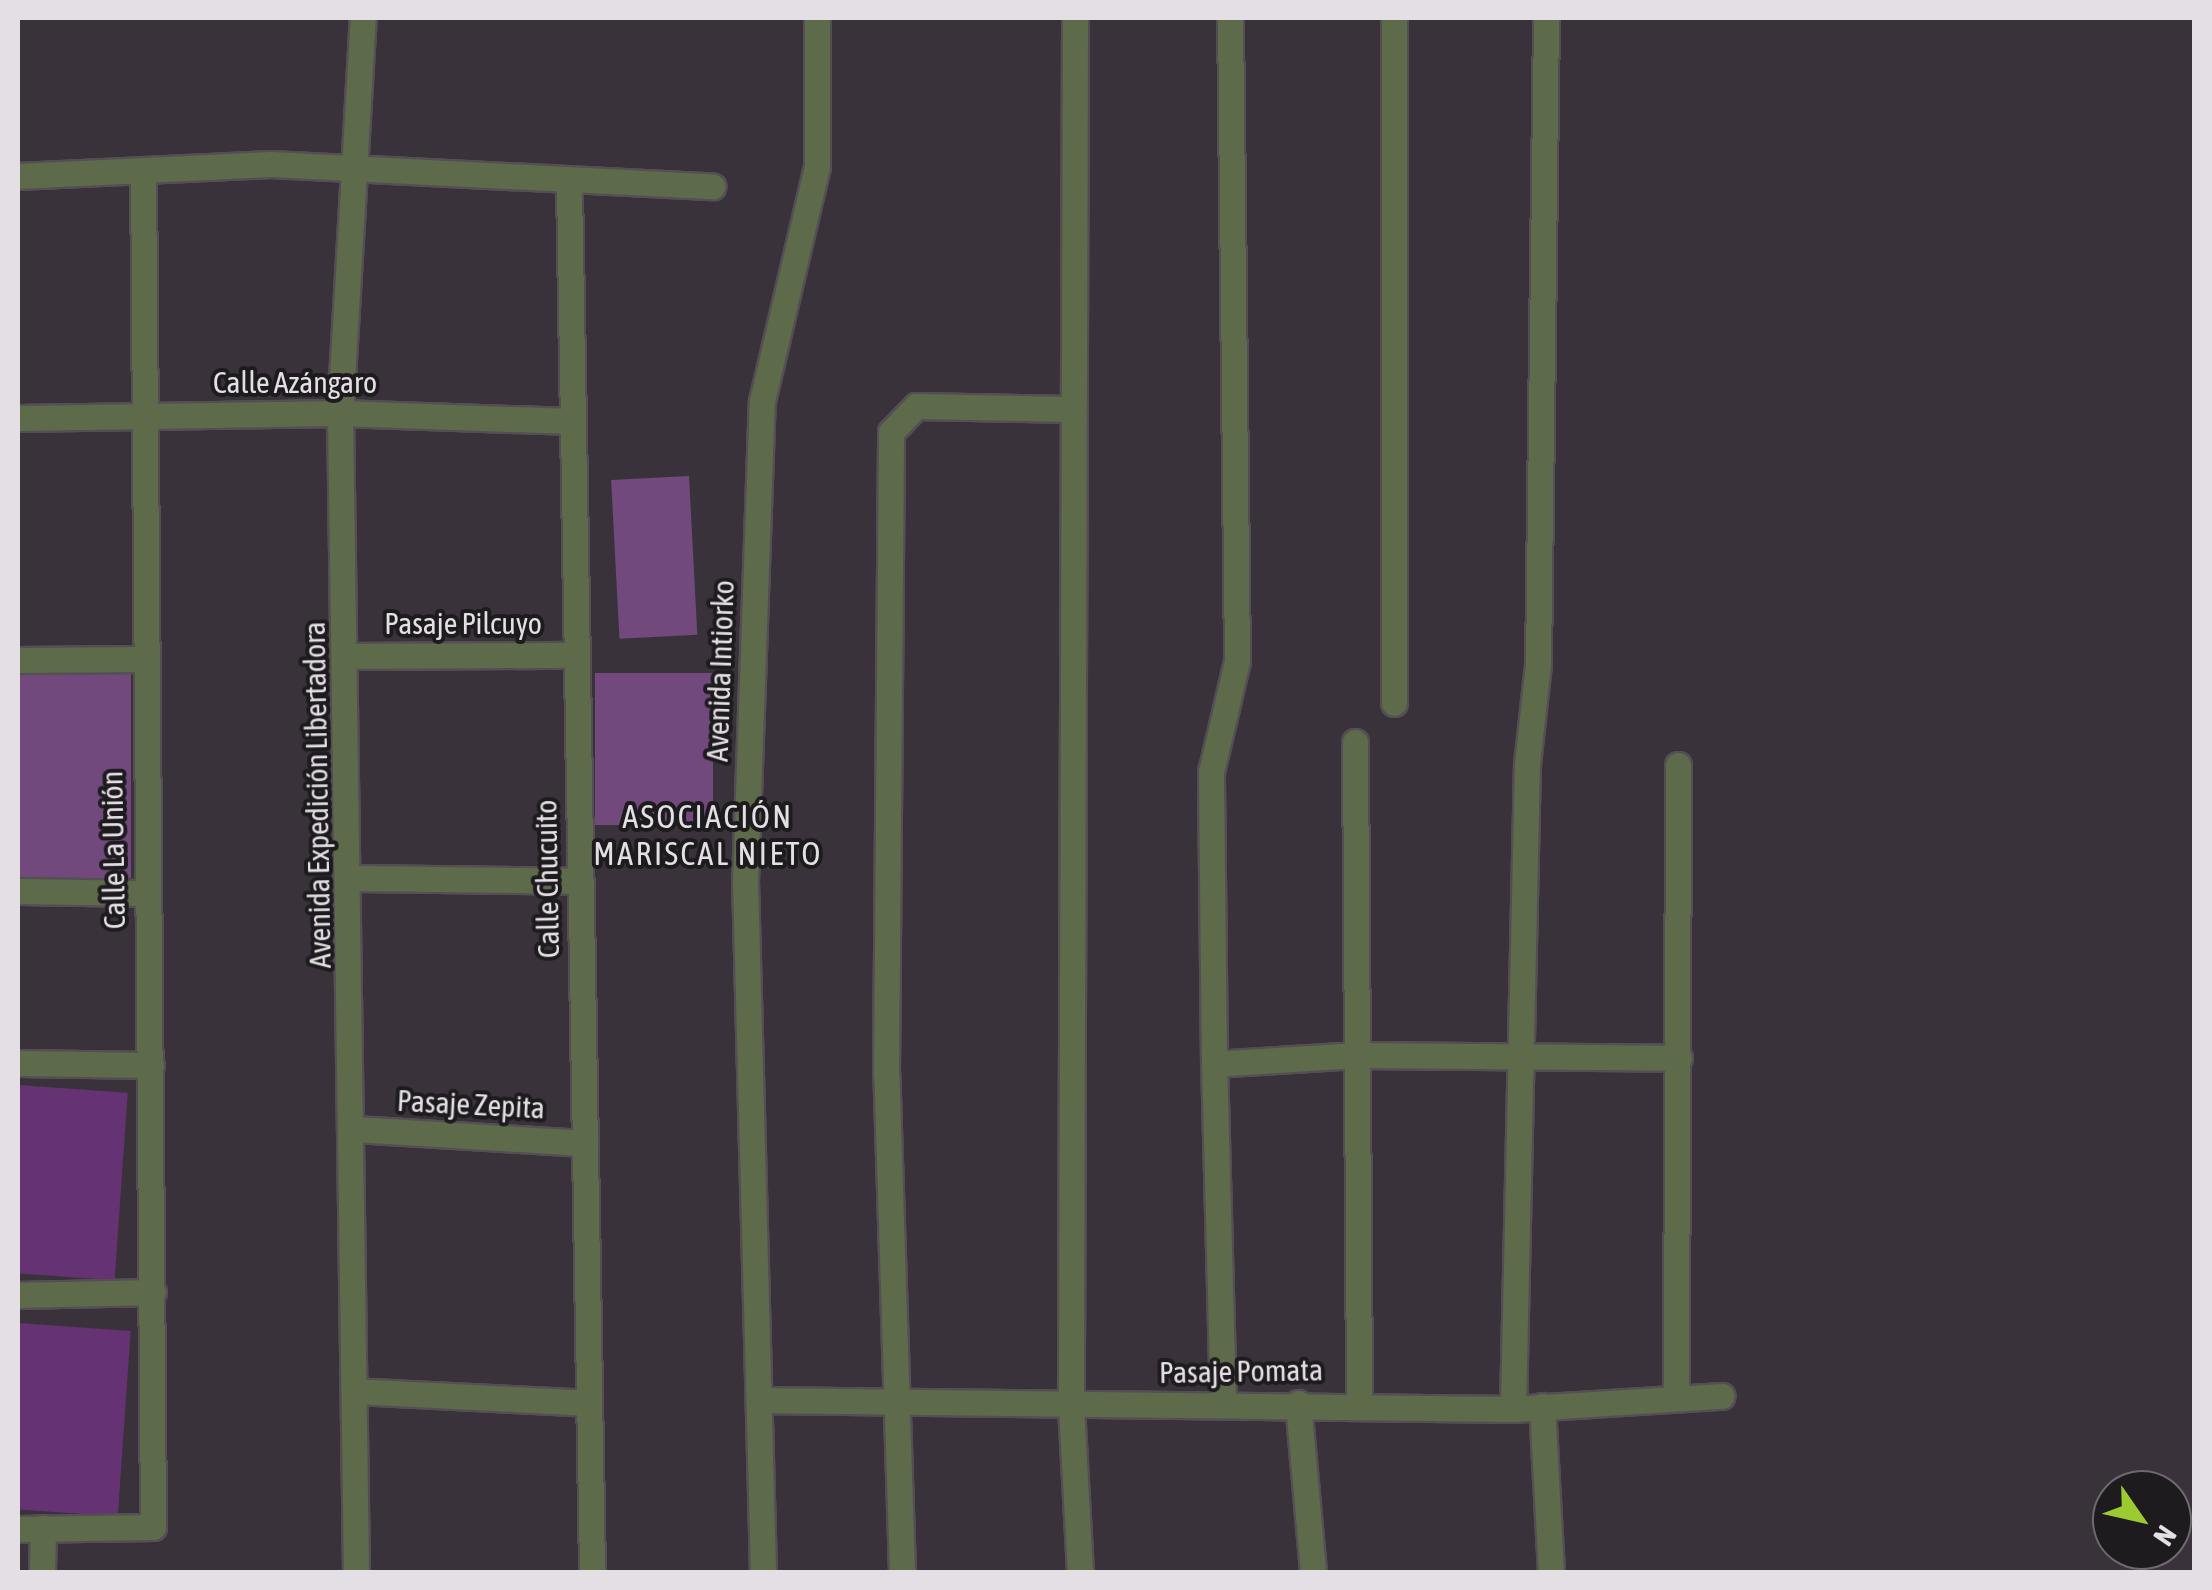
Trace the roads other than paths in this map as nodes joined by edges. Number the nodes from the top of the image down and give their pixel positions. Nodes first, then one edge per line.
1 (363, 18) edge
2 (817, 18) edge
3 (1075, 18) edge
4 (1230, 18) edge
5 (1394, 18) edge
6 (1546, 18) edge
7 (354, 170) junction
8 (143, 172) junction
9 (18, 176) edge
10 (568, 184) junction
11 (712, 186) dead end
12 (1074, 409) junction
13 (340, 413) junction
14 (143, 416) junction
15 (18, 418) edge
16 (572, 421) junction
17 (349, 656) junction
18 (576, 656) junction
19 (18, 660) edge
20 (144, 660) junction
21 (1394, 703) dead end
22 (1354, 742) dead end
23 (1678, 765) dead end
24 (350, 878) junction
25 (580, 881) junction
26 (18, 891) edge
27 (144, 893) junction
28 (1357, 1055) junction
29 (1520, 1055) junction
30 (1679, 1058) junction
31 (18, 1063) edge
32 (1214, 1064) junction
33 (151, 1065) junction
34 (355, 1130) junction
35 (584, 1142) junction
36 (153, 1292) junction
37 (18, 1295) edge
38 (354, 1391) junction
39 (1722, 1396) dead end
40 (1676, 1398) junction
41 (760, 1400) junction
42 (1359, 1400) junction
43 (588, 1403) junction
44 (896, 1403) junction
45 (1298, 1403) junction
46 (1223, 1404) junction
47 (1071, 1406) junction
48 (1542, 1406) junction
49 (1512, 1409) junction
50 (30, 1529) edge
51 (42, 1572) edge
52 (356, 1572) edge
53 (592, 1572) edge
54 (763, 1572) edge
55 (902, 1572) edge
56 (1080, 1572) edge
57 (1313, 1572) edge
58 (1551, 1572) edge

1 - 7 street, Avenida Expedición Libertadora
2 - 41 street, Avenida Intiorko
3 - 12 street
4 - 32 street
5 - 21 street
6 - 29 street
7 - 8 street
7 - 10 street
7 - 13 street, Avenida Expedición Libertadora
8 - 9 street
8 - 14 street, Calle La Unión
10 - 11 street
10 - 16 street, Calle Chucuito
12 - 44 street
12 - 47 street
13 - 14 street, Calle Azángaro
13 - 16 street, Calle Azángaro
13 - 17 street, Avenida Expedición Libertadora
14 - 15 street, Calle Azángaro
14 - 20 street, Calle La Unión
16 - 18 street, Calle Chucuito
17 - 18 street, Pasaje Pilcuyo
17 - 24 street, Avenida Expedición Libertadora
18 - 25 street, Calle Chucuito
19 - 20 street
20 - 27 street, Calle La Unión
22 - 28 street
23 - 30 street
24 - 25 street
24 - 34 street, Avenida Expedición Libertadora
25 - 35 street, Calle Chucuito
26 - 27 street
27 - 33 street, Calle La Unión
28 - 29 street
28 - 32 street
28 - 42 street
29 - 30 street
29 - 49 street
30 - 40 street
31 - 33 street
32 - 46 street
33 - 36 street, Calle La Unión
34 - 35 street, Pasaje Zepita
34 - 38 street, Avenida Expedición Libertadora
35 - 43 street, Calle Chucuito
36 - 37 street
36 - 50 street, Calle La Unión
38 - 43 street
38 - 52 street, Avenida Expedición Libertadora
39 - 40 street, Pasaje Pomata
40 - 48 street, Pasaje Pomata
41 - 44 street, Pasaje Pomata
41 - 54 street, Avenida Intiorko
42 - 45 street, Pasaje Pomata
42 - 49 street, Pasaje Pomata
43 - 53 street, Calle Chucuito
44 - 47 street, Pasaje Pomata
44 - 55 street
45 - 46 street, Pasaje Pomata
45 - 57 street
46 - 47 street, Pasaje Pomata
47 - 56 street
48 - 49 street, Pasaje Pomata
48 - 58 street
50 - 51 street

